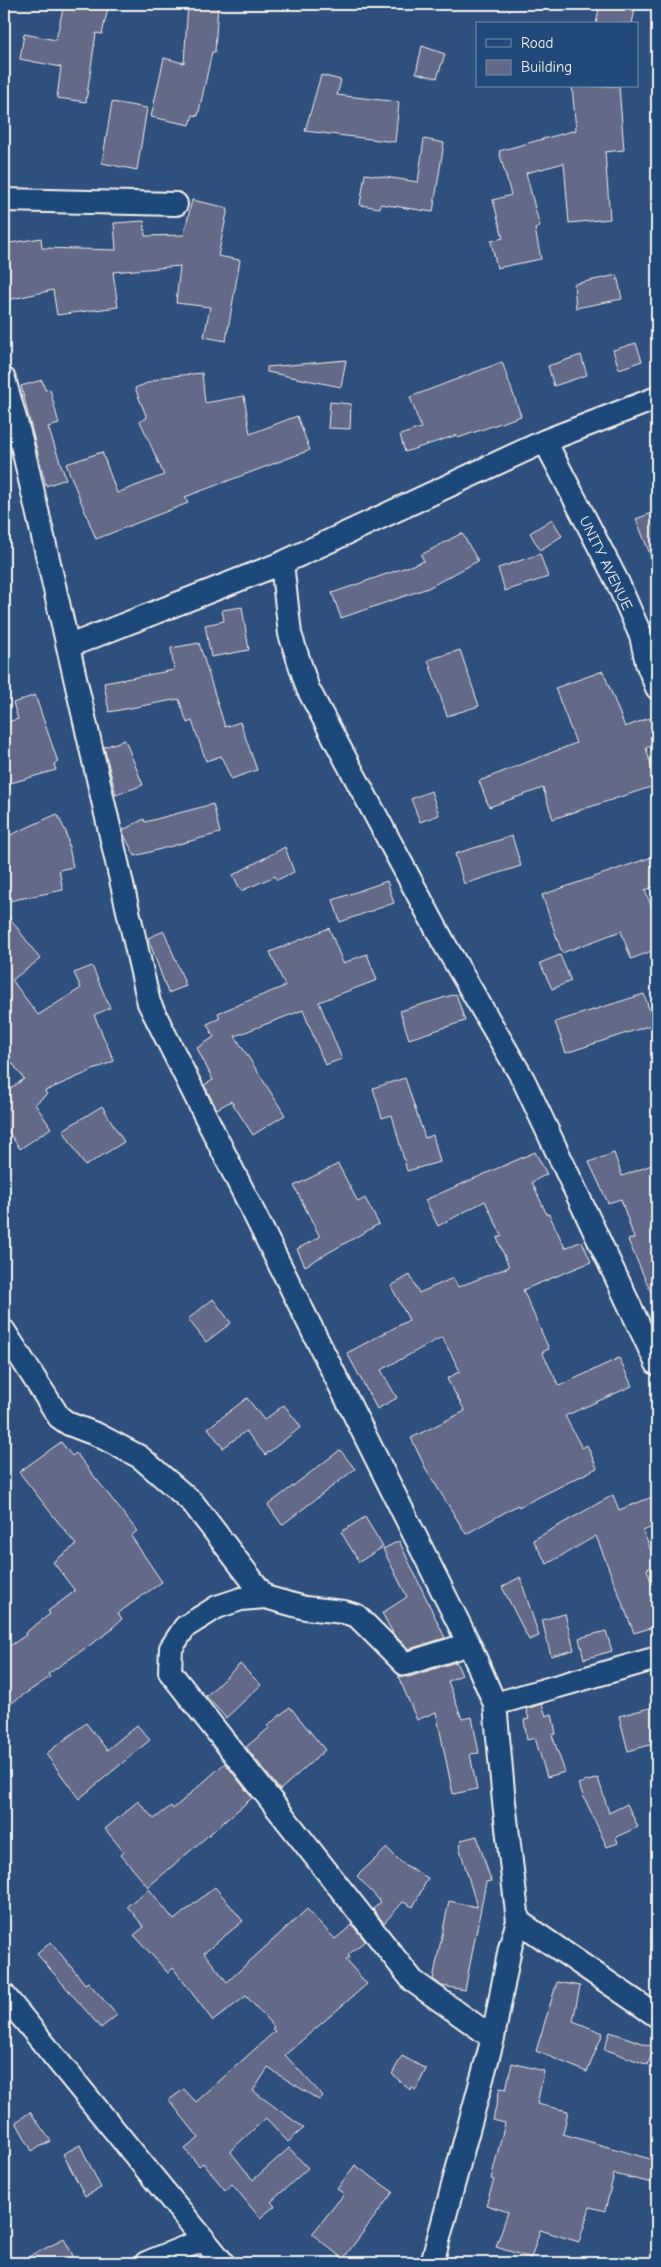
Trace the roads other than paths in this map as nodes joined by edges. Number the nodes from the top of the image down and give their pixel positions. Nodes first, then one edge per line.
1 (4, 200) edge
2 (176, 204) dead end
3 (4, 379) edge
4 (657, 398) edge
5 (545, 441) junction
6 (12, 442) edge
7 (282, 563) junction
8 (69, 646) junction
9 (657, 688) edge
10 (4, 1331) edge
11 (657, 1364) edge
12 (265, 1597) junction
13 (469, 1644) junction
14 (657, 1658) edge
15 (496, 1704) junction
16 (518, 1921) junction
17 (4, 1995) edge
18 (657, 2016) edge
19 (493, 2038) junction
20 (203, 2240) junction
21 (146, 2263) edge
22 (223, 2263) edge
23 (432, 2263) edge

1 - 2 street
3 - 6 street
4 - 5 street
5 - 7 street
5 - 9 street, UNITY AVENUE
6 - 8 street
7 - 8 street
7 - 11 street
8 - 13 street
10 - 12 street
12 - 13 street
12 - 19 street
13 - 15 street
14 - 15 street
15 - 16 street
16 - 18 street
16 - 19 street
17 - 20 street
19 - 23 street
20 - 21 street
20 - 22 street

